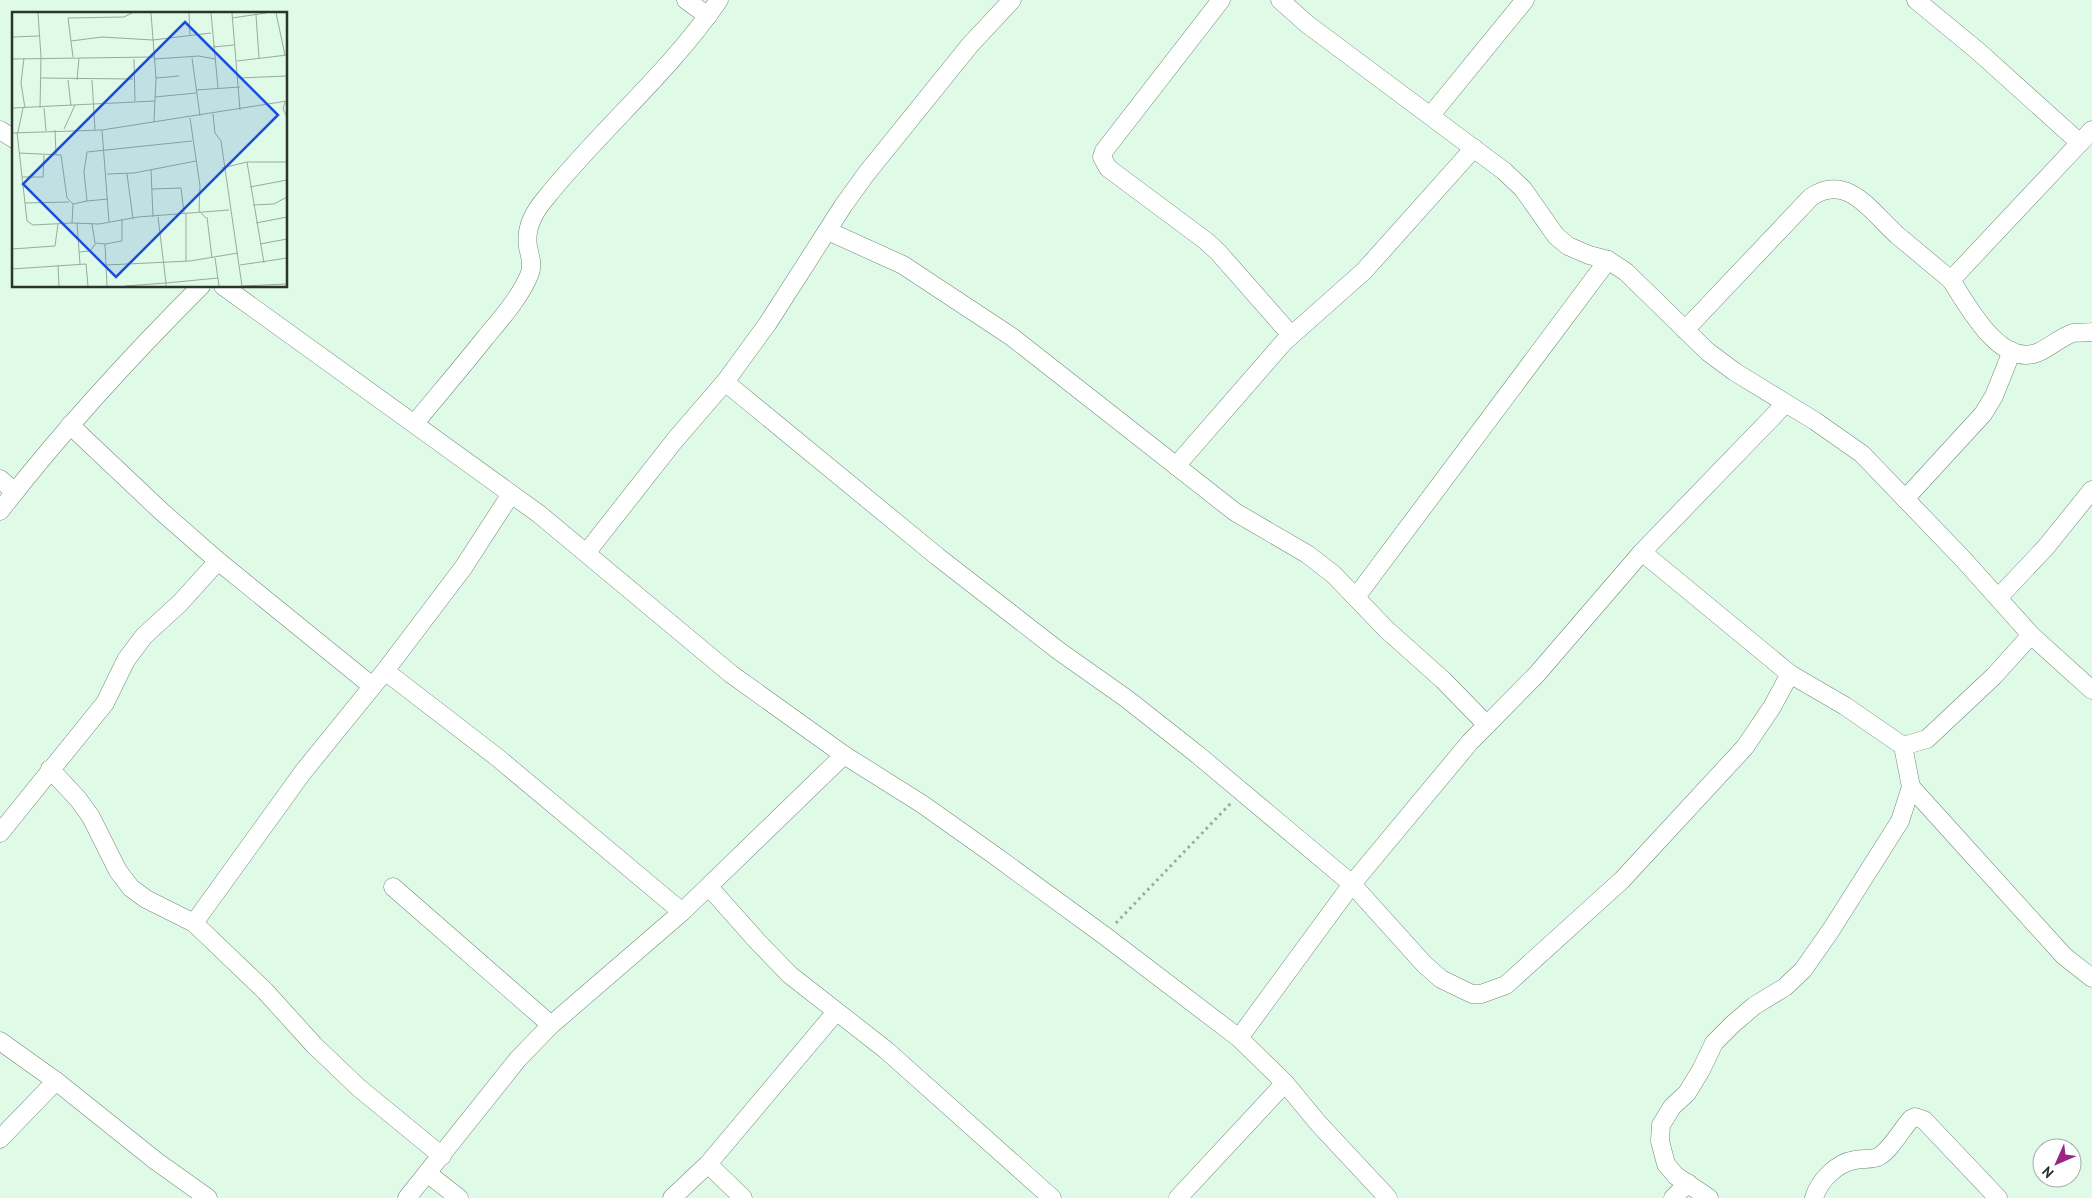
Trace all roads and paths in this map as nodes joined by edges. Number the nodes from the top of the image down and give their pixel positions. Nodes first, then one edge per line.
1 (686, 0) edge
2 (719, 0) edge
3 (1012, 0) edge
4 (1221, 0) edge
5 (1280, 0) edge
6 (1525, 0) edge
7 (1916, 0) edge
8 (708, 16) junction
9 (1431, 115) junction
10 (0, 130) edge
11 (2086, 136) edge
12 (12, 138) edge
13 (1474, 148) junction
14 (828, 231) junction
15 (1608, 260) junction
16 (1951, 280) junction
17 (199, 288) edge
18 (226, 288) edge
19 (1685, 330) junction
20 (2092, 332) edge
21 (1291, 335) junction
22 (2012, 351) junction
23 (725, 382) junction
24 (1785, 404) junction
25 (415, 423) junction
26 (70, 425) junction
27 (1176, 466) junction
28 (0, 479) edge
29 (2092, 490) edge
30 (15, 492) junction
31 (511, 494) junction
32 (1905, 499) junction
33 (0, 511) edge
34 (587, 552) junction
35 (1642, 552) junction
36 (218, 561) junction
37 (1356, 597) junction
38 (1998, 598) junction
39 (2031, 635) junction
40 (385, 671) junction
41 (1790, 674) junction
42 (372, 686) junction
43 (2092, 690) edge
44 (1487, 725) junction
45 (1903, 746) junction
46 (844, 755) junction
47 (50, 770) junction
48 (1911, 787) junction
49 (1242, 792) junction
50 (0, 833) edge
51 (1352, 884) junction
52 (393, 887) dead end
53 (709, 887) junction
54 (682, 912) junction
55 (194, 923) junction
56 (1105, 936) junction
57 (2092, 978) edge
58 (836, 1012) junction
59 (551, 1024) junction
60 (1239, 1038) junction
61 (0, 1041) edge
62 (56, 1081) junction
63 (1285, 1083) junction
64 (0, 1139) edge
65 (442, 1156) junction
66 (708, 1164) junction
67 (427, 1173) junction
68 (1688, 1183) junction
69 (208, 1198) edge
70 (407, 1198) edge
71 (459, 1198) edge
72 (672, 1198) edge
73 (744, 1198) edge
74 (1052, 1198) edge
75 (1178, 1198) edge
76 (1388, 1198) edge
77 (1673, 1198) edge
78 (1709, 1198) edge
79 (1814, 1198) edge
80 (1998, 1198) edge

1 - 8 street
2 - 8 street
3 - 14 street
4 - 21 street
5 - 9 street
6 - 9 street
7 - 11 street
8 - 25 street
9 - 13 street
10 - 12 street
11 - 16 street
13 - 15 street
13 - 21 street
14 - 23 street
14 - 27 street
15 - 19 street
15 - 37 street
16 - 19 street
16 - 22 street
17 - 26 street
18 - 25 street
19 - 24 street
20 - 22 street
21 - 27 street
22 - 32 street
23 - 34 street
23 - 49 street
24 - 32 street
24 - 35 street
25 - 31 street
26 - 30 street
26 - 36 street
27 - 37 street
28 - 30 street
29 - 38 street
30 - 33 street
31 - 34 street
31 - 40 street
32 - 38 street
34 - 46 street
35 - 41 street
35 - 44 street
36 - 42 street
36 - 47 street
37 - 44 street
38 - 39 street
39 - 43 street
39 - 45 street
40 - 42 street
40 - 54 street
41 - 45 street
41 - 51 street
42 - 55 street
44 - 51 street
45 - 48 street
46 - 53 street
46 - 56 street
47 - 50 street
47 - 55 street
48 - 57 street
48 - 68 street
49 - 51 street
49 - 56 path
51 - 60 street
52 - 59 street
53 - 54 street
53 - 58 street
54 - 59 street
55 - 65 street
56 - 60 street
58 - 66 street
58 - 74 street
59 - 65 street
60 - 63 street
61 - 62 street
62 - 64 street
62 - 69 street
63 - 75 street
63 - 76 street
65 - 67 street
66 - 72 street
66 - 73 street
67 - 70 street
67 - 71 street
68 - 77 street
68 - 78 street
79 - 80 street

